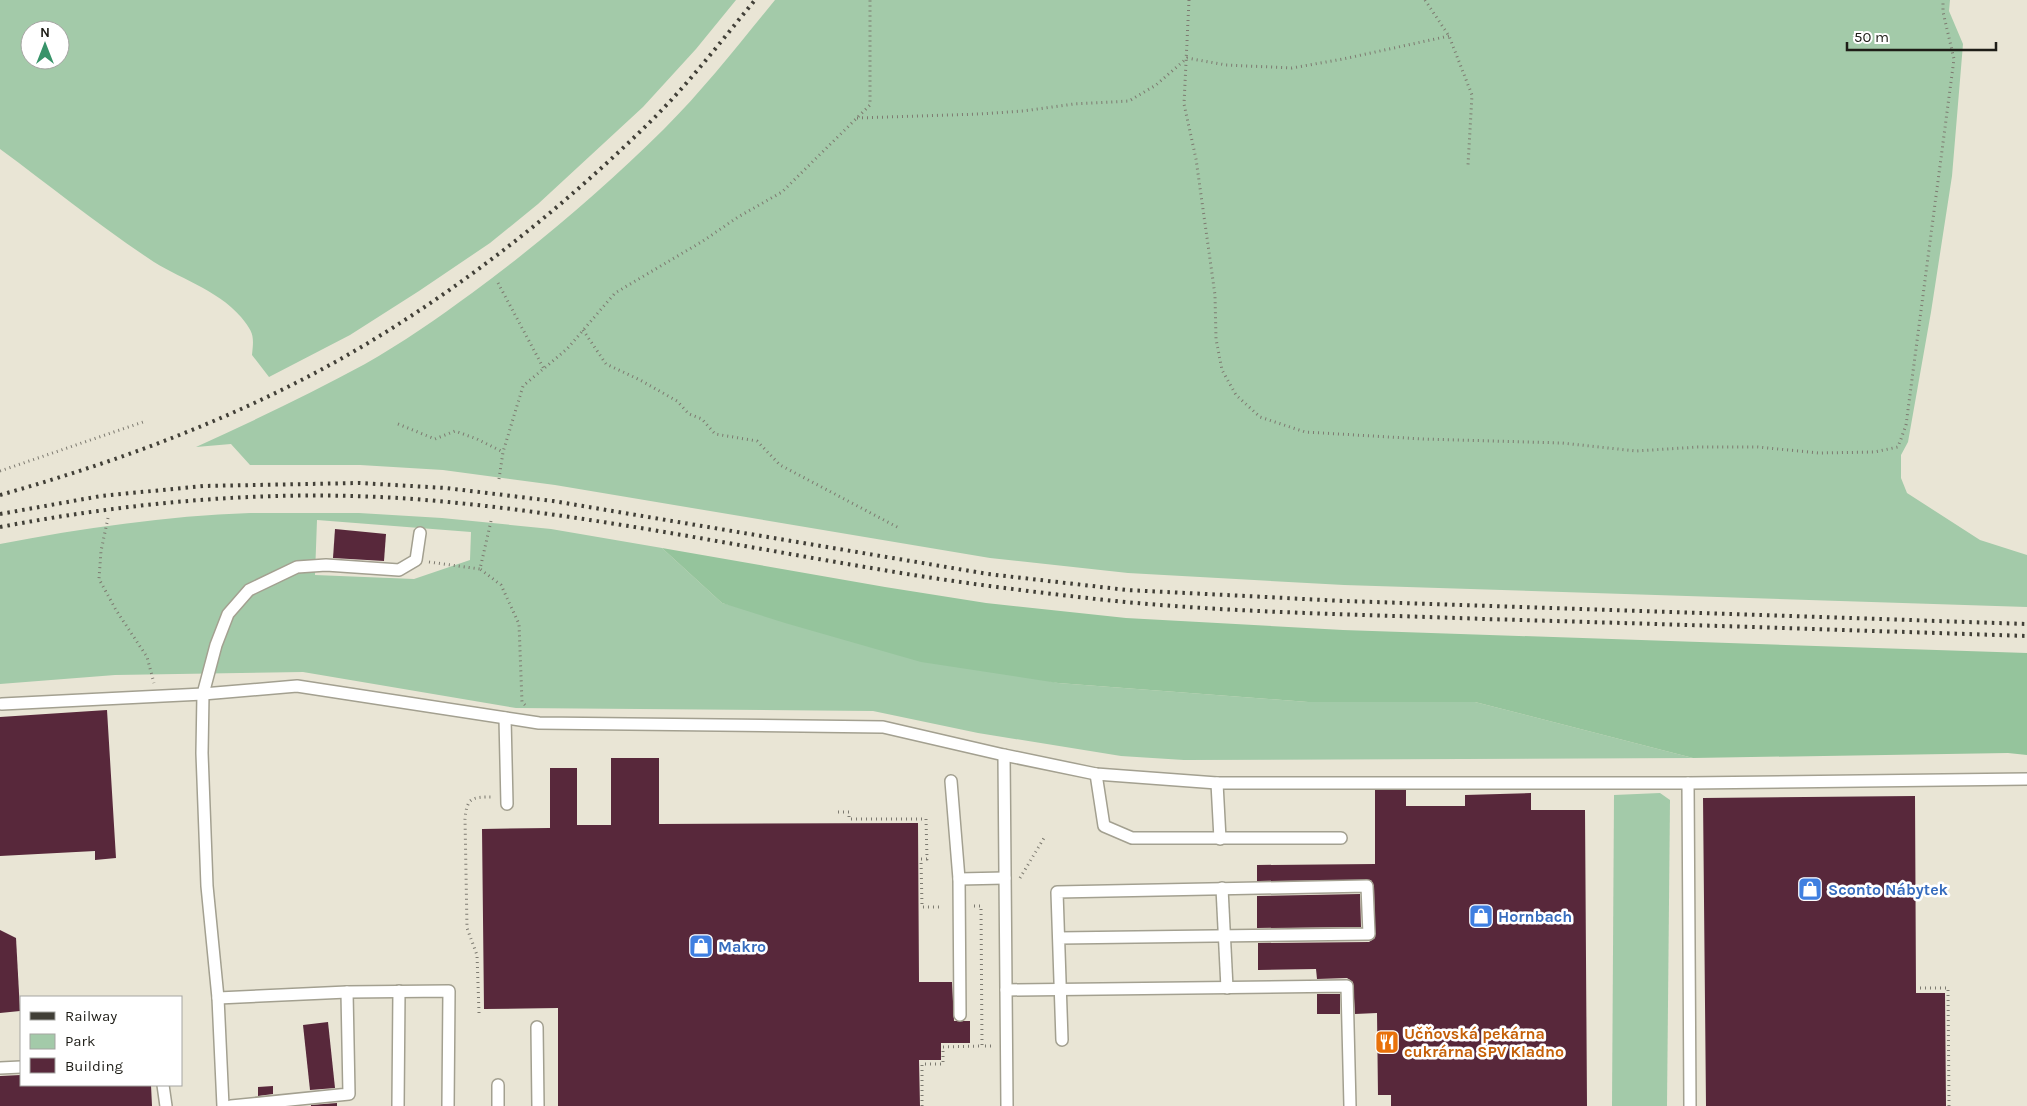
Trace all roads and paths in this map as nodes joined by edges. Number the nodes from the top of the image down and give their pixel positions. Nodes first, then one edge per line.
1 (870, 0) edge
2 (1189, 0) edge
3 (1425, 0) edge
4 (1943, 0) edge
5 (1449, 36) junction
6 (1187, 58) junction
7 (856, 118) junction
8 (1468, 165) dead end
9 (498, 283) dead end
10 (583, 330) junction
11 (544, 369) junction
12 (143, 422) dead end
13 (398, 424) dead end
14 (503, 452) junction
15 (0, 471) edge
16 (499, 479) dead end
17 (108, 518) dead end
18 (491, 521) dead end
19 (899, 528) dead end
20 (420, 534) dead end
21 (416, 560) junction
22 (480, 569) junction
23 (203, 694) junction
24 (157, 695) junction
25 (2, 704) dead end
26 (505, 718) junction
27 (539, 723) junction
28 (1004, 755) junction
29 (1096, 774) junction
30 (2027, 779) edge
31 (951, 781) dead end
32 (1217, 783) junction
33 (1688, 783) junction
34 (483, 796) dead end
35 (507, 804) dead end
36 (838, 812) dead end
37 (1341, 838) dead end
38 (1220, 839) junction
39 (1005, 878) junction
40 (959, 879) junction
41 (1222, 888) junction
42 (968, 906) dead end
43 (939, 907) dead end
44 (1224, 936) junction
45 (1060, 938) junction
46 (1227, 988) junction
47 (1920, 988) dead end
48 (1006, 990) junction
49 (1062, 990) junction
50 (399, 991) junction
51 (347, 992) junction
52 (218, 998) junction
53 (479, 1013) dead end
54 (960, 1015) dead end
55 (537, 1026) dead end
56 (1062, 1040) dead end
57 (982, 1046) junction
58 (1007, 1046) junction
59 (20, 1067) edge
60 (0, 1068) edge
61 (498, 1085) dead end
62 (163, 1086) edge
63 (166, 1106) edge
64 (223, 1106) edge
65 (231, 1106) edge
66 (398, 1106) edge
67 (448, 1106) edge
68 (498, 1106) edge
69 (538, 1106) edge
70 (922, 1106) edge
71 (1007, 1106) edge
72 (1350, 1106) edge
73 (1690, 1106) edge
74 (1949, 1106) edge

1 - 7 path
2 - 6 path
3 - 5 path
4 - 6 path
5 - 6 path
5 - 8 path
6 - 7 path
7 - 10 path
9 - 11 path
10 - 11 path
10 - 19 path
11 - 14 path
12 - 15 path
13 - 14 path
14 - 16 path
17 - 24 path
18 - 22 path
20 - 21 lane
21 - 22 path
21 - 23 lane
22 - 27 path
23 - 24 lane
23 - 26 lane
23 - 52 lane
24 - 25 lane
26 - 27 lane
26 - 35 lane
27 - 28 lane
28 - 29 lane
28 - 39 lane
29 - 32 lane
29 - 38 lane
30 - 33 lane
31 - 40 lane
32 - 33 lane
32 - 38 lane
33 - 73 lane
34 - 53 path
36 - 43 path
37 - 38 lane
39 - 40 lane
39 - 48 lane
40 - 54 lane
41 - 44 lane
41 - 44 lane
41 - 45 lane
42 - 57 path
44 - 45 lane
44 - 46 lane
45 - 49 lane
46 - 49 lane
46 - 72 lane
47 - 74 path
48 - 49 lane
48 - 58 lane
49 - 56 lane
50 - 51 lane
50 - 66 lane
50 - 67 lane
51 - 52 lane
51 - 65 lane
52 - 64 lane
55 - 69 lane
57 - 58 path
57 - 70 path
58 - 71 lane
59 - 60 lane
61 - 68 lane
62 - 63 lane

